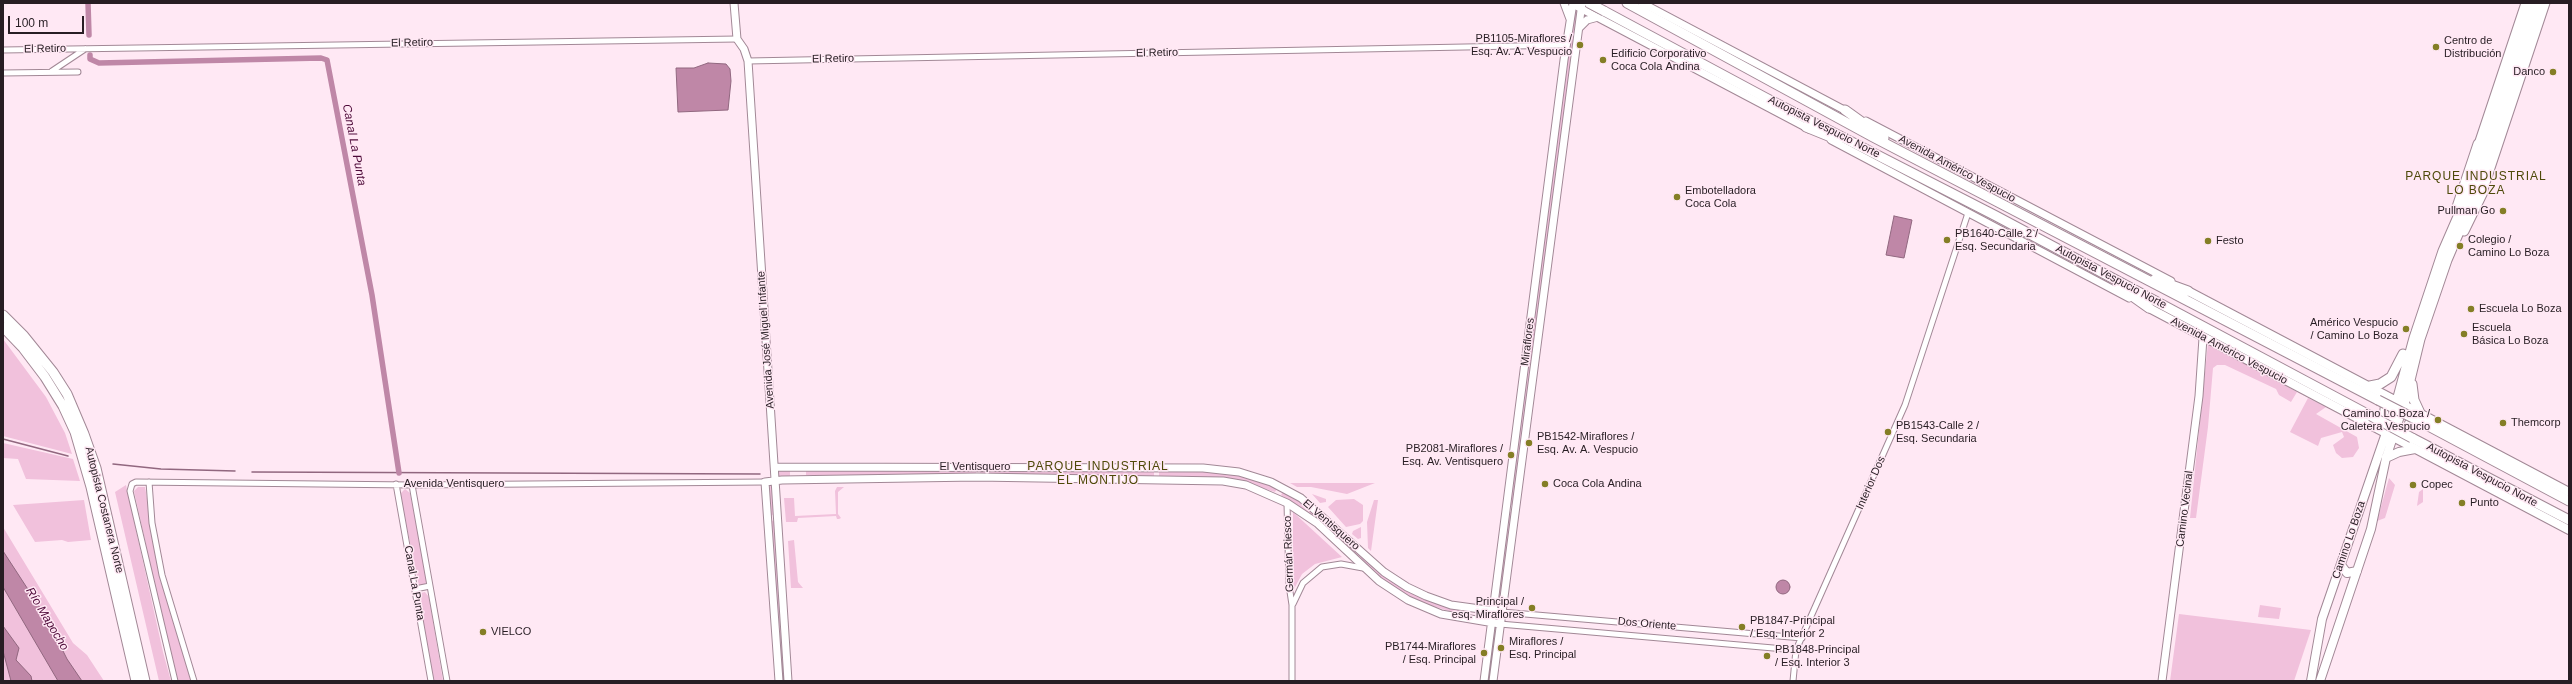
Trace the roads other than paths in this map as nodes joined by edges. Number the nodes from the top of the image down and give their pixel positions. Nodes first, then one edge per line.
1 (734, 3) edge
2 (1564, 3) edge
3 (1572, 3) edge
4 (1589, 3) edge
5 (1593, 3) edge
6 (1627, 3) edge
7 (1642, 3) edge
8 (2525, 3) edge
9 (2532, 3) edge
10 (2539, 3) edge
11 (2546, 3) edge
12 (1582, 6) edge
13 (1601, 14) junction
14 (1571, 22) junction
15 (1579, 28) junction
16 (736, 38) junction
17 (1567, 45) junction
18 (88, 48) junction
19 (3, 50) edge
20 (748, 61) junction
21 (47, 72) junction
22 (78, 72) dead end
23 (3, 73) edge
24 (1845, 110) junction
25 (1806, 127) junction
26 (2478, 144) joint
27 (1901, 152) junction
28 (1897, 163) junction
29 (2483, 192) joint
30 (1968, 213) junction
31 (2449, 247) junction
32 (2091, 266) junction
33 (2125, 269) junction
34 (2188, 291) junction
35 (2149, 308) junction
36 (3, 315) edge
37 (3, 327) edge
38 (2203, 338) junction
39 (2414, 338) junction
40 (2412, 367) junction
41 (2370, 386) junction
42 (2386, 395) junction
43 (2401, 403) junction
44 (2419, 417) junction
45 (2373, 427) junction
46 (2385, 433) junction
47 (2393, 437) junction
48 (2409, 441) junction
49 (2415, 449) junction
50 (2386, 458) junction
51 (774, 467) junction
52 (801, 467) junction
53 (977, 467) junction
54 (1157, 468) junction
55 (977, 477) junction
56 (1157, 478) junction
57 (801, 480) junction
58 (776, 481) junction
59 (149, 482) junction
60 (765, 482) junction
61 (396, 484) junction
62 (412, 485) junction
63 (2569, 492) edge
64 (2569, 501) edge
65 (1287, 503) junction
66 (1516, 507) junction
67 (1506, 508) junction
68 (778, 518) junction
69 (767, 519) junction
70 (2569, 520) edge
71 (2569, 530) edge
72 (2341, 565) junction
73 (1363, 568) junction
74 (2357, 571) junction
75 (430, 586) junction
76 (415, 589) junction
77 (1292, 605) junction
78 (1476, 608) junction
79 (1493, 611) junction
80 (1502, 612) junction
81 (1473, 621) junction
82 (1492, 623) junction
83 (1500, 624) junction
84 (1802, 638) junction
85 (1796, 650) junction
86 (136, 681) edge
87 (145, 681) edge
88 (175, 681) edge
89 (194, 681) edge
90 (431, 681) edge
91 (446, 681) edge
92 (779, 681) edge
93 (788, 681) edge
94 (1292, 681) edge
95 (1484, 681) edge
96 (1493, 681) edge
97 (1793, 681) edge
98 (2162, 681) edge
99 (2311, 681) edge
100 (2320, 681) edge

1 - 16 street, Avenida José Miguel Infante
2 - 14 street
3 - 12 street, Avenida Américo Vespucio
3 - 14 street, Miraflores
4 - 13 highway, Autopista Vespucio Norte, bridge
5 - 13 street
6 - 27 highway, Autopista Vespucio Norte
7 - 24 street, Avenida Américo Vespucio
8 - 26 street
9 - 31 highway
10 - 31 highway
11 - 29 street
12 - 13 street, Avenida Américo Vespucio
12 - 15 street, Miraflores
13 - 15 street
13 - 25 street, Avenida Américo Vespucio
13 - 28 highway, Autopista Vespucio Norte
14 - 17 street, Miraflores
15 - 66 street, Miraflores
16 - 18 street, El Retiro
16 - 20 street, Avenida José Miguel Infante
17 - 20 street, El Retiro
17 - 67 street, Miraflores
18 - 19 street, El Retiro
18 - 21 street, El Retiro
20 - 51 street, Avenida José Miguel Infante
21 - 22 street, El Retiro
21 - 23 street, El Retiro
24 - 27 highway
24 - 34 street, Avenida Américo Vespucio
25 - 28 highway
25 - 30 street, Avenida Américo Vespucio
26 - 31 highway
27 - 33 highway, Autopista Vespucio Norte
28 - 32 highway, Autopista Vespucio Norte
29 - 31 highway
30 - 35 street, Avenida Américo Vespucio
30 - 84 street, Interior Dos
31 - 39 highway
31 - 40 highway
32 - 35 highway
32 - 48 highway, Autopista Vespucio Norte, bridge
33 - 34 highway
33 - 44 highway, Autopista Vespucio Norte, bridge
34 - 41 main road, Avenida Américo Vespucio
35 - 38 main road, Avenida Américo Vespucio
36 - 87 highway, Autopista Costanera Norte
37 - 86 highway, Autopista Costanera Norte
38 - 45 main road, Avenida Américo Vespucio
38 - 98 street, Camino Vecinal
39 - 41 highway
39 - 43 highway
40 - 43 highway
40 - 44 highway
41 - 42 main road, Avenida Américo Vespucio
42 - 43 main road, Avenida Américo Vespucio
42 - 45 main road
43 - 44 main road, Avenida Américo Vespucio
43 - 46 main road, Camino Lo Boza
43 - 47 main road, Camino Lo Boza
44 - 48 main road
44 - 63 main road, Avenida Américo Vespucio
44 - 64 highway, Autopista Vespucio Norte
45 - 46 main road, Avenida Américo Vespucio
46 - 47 main road, Avenida Américo Vespucio
46 - 72 main road, Camino Lo Boza
47 - 48 main road, Avenida Américo Vespucio
47 - 50 main road, Camino Lo Boza
48 - 49 main road, Avenida Américo Vespucio
48 - 70 highway, Autopista Vespucio Norte
49 - 50 main road
49 - 71 main road, Avenida Américo Vespucio
50 - 74 main road, Camino Lo Boza
51 - 52 street, El Ventisquero
51 - 58 street, Avenida José Miguel Infante
52 - 53 street, El Ventisquero
52 - 57 street
53 - 54 street, El Ventisquero
53 - 55 street
54 - 56 street
54 - 78 street, El Ventisquero
55 - 56 street, El Ventisquero
55 - 57 street, El Ventisquero
56 - 65 street, El Ventisquero
57 - 58 street, El Ventisquero
58 - 60 street, Avenida Ventisquero
58 - 68 street, Avenida José Miguel Infante
59 - 61 street, Avenida Ventisquero
59 - 88 street, Avenida Ventisquero
59 - 89 street
60 - 62 street, Avenida Ventisquero
60 - 69 street
61 - 62 street, Avenida Ventisquero
61 - 76 street, Canal La Punta
62 - 75 street, Canal La Punta
65 - 73 street, El Ventisquero
65 - 77 street, Germán Riesco
66 - 67 street
66 - 80 street, Miraflores
67 - 79 street, Miraflores
68 - 69 street
68 - 93 street, Avenida José Miguel Infante
69 - 92 street
72 - 74 main road
72 - 99 main road, Camino Lo Boza
73 - 77 street, Germán Riesco
73 - 81 street, El Ventisquero
74 - 100 main road, Camino Lo Boza
75 - 76 street
75 - 91 street, Canal La Punta
76 - 90 street, Canal La Punta
77 - 94 street, Germán Riesco
78 - 79 street, El Ventisquero
78 - 81 street
79 - 80 street, Dos Oriente
79 - 82 street, Miraflores
80 - 83 street, Miraflores
80 - 84 street, Dos Oriente
81 - 82 street, El Ventisquero
82 - 83 street, Dos Oriente
82 - 95 street, Miraflores
83 - 85 street, Dos Oriente
83 - 96 street, Miraflores
84 - 85 street, Interior Dos
85 - 97 street, Interior Dos

